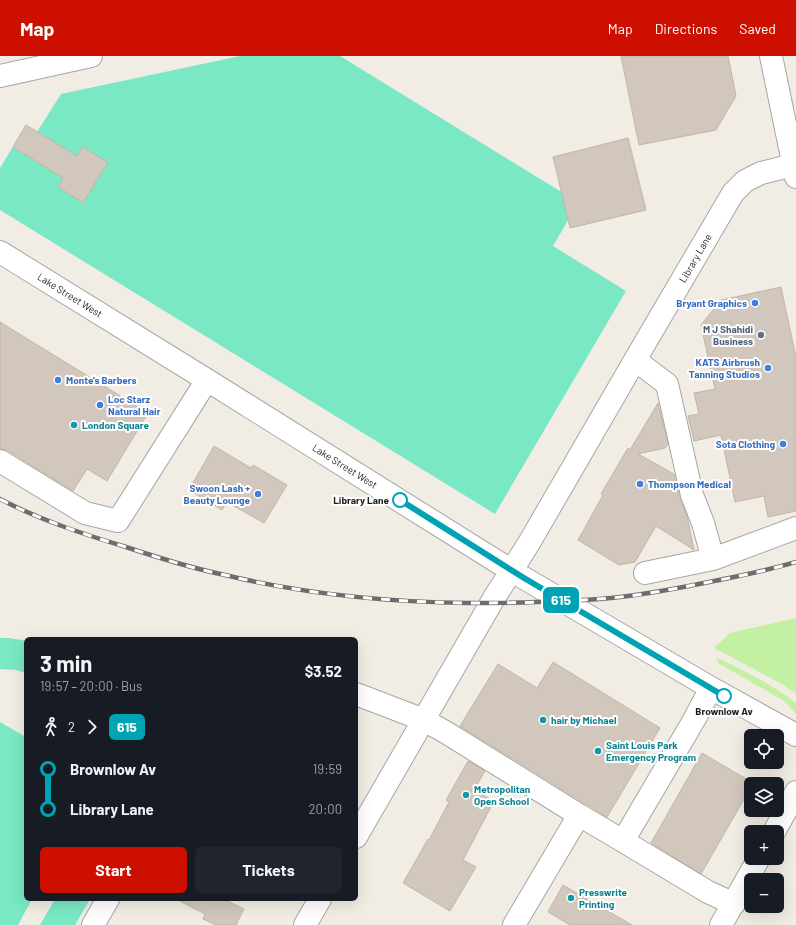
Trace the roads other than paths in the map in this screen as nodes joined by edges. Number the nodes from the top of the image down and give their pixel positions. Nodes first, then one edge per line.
1 (91, 56) edge
2 (771, 56) edge
3 (0, 76) edge
4 (788, 98) edge
5 (795, 171) edge
6 (0, 252) edge
7 (635, 360) junction
8 (207, 380) junction
9 (0, 461) edge
10 (796, 528) edge
11 (713, 559) junction
12 (512, 571) junction
13 (645, 573) dead end
14 (711, 688) junction
15 (358, 695) edge
16 (424, 720) junction
17 (796, 736) edge
18 (796, 792) edge
19 (579, 815) junction
20 (778, 825) edge
21 (358, 834) edge
22 (624, 841) junction
23 (755, 865) edge
24 (107, 901) edge
25 (319, 901) edge
26 (734, 904) junction
27 (93, 925) edge
28 (305, 925) edge
29 (514, 925) edge
30 (721, 925) edge

1 - 3 street
2 - 4 street
4 - 5 street
5 - 7 street, Library Lane
6 - 8 street, Lake Street West
7 - 11 street
7 - 12 street, Library Lane
8 - 9 street
8 - 12 street, Lake Street West
10 - 11 street
11 - 13 street
12 - 14 street, Lake Street West
12 - 16 street, Library Lane
14 - 17 street, Lake Street West
14 - 22 street
15 - 16 street
16 - 19 street
16 - 21 street, Library Lane
18 - 20 street
19 - 22 street
19 - 29 street
22 - 26 street
23 - 26 street
24 - 27 street
25 - 28 street
26 - 30 street

